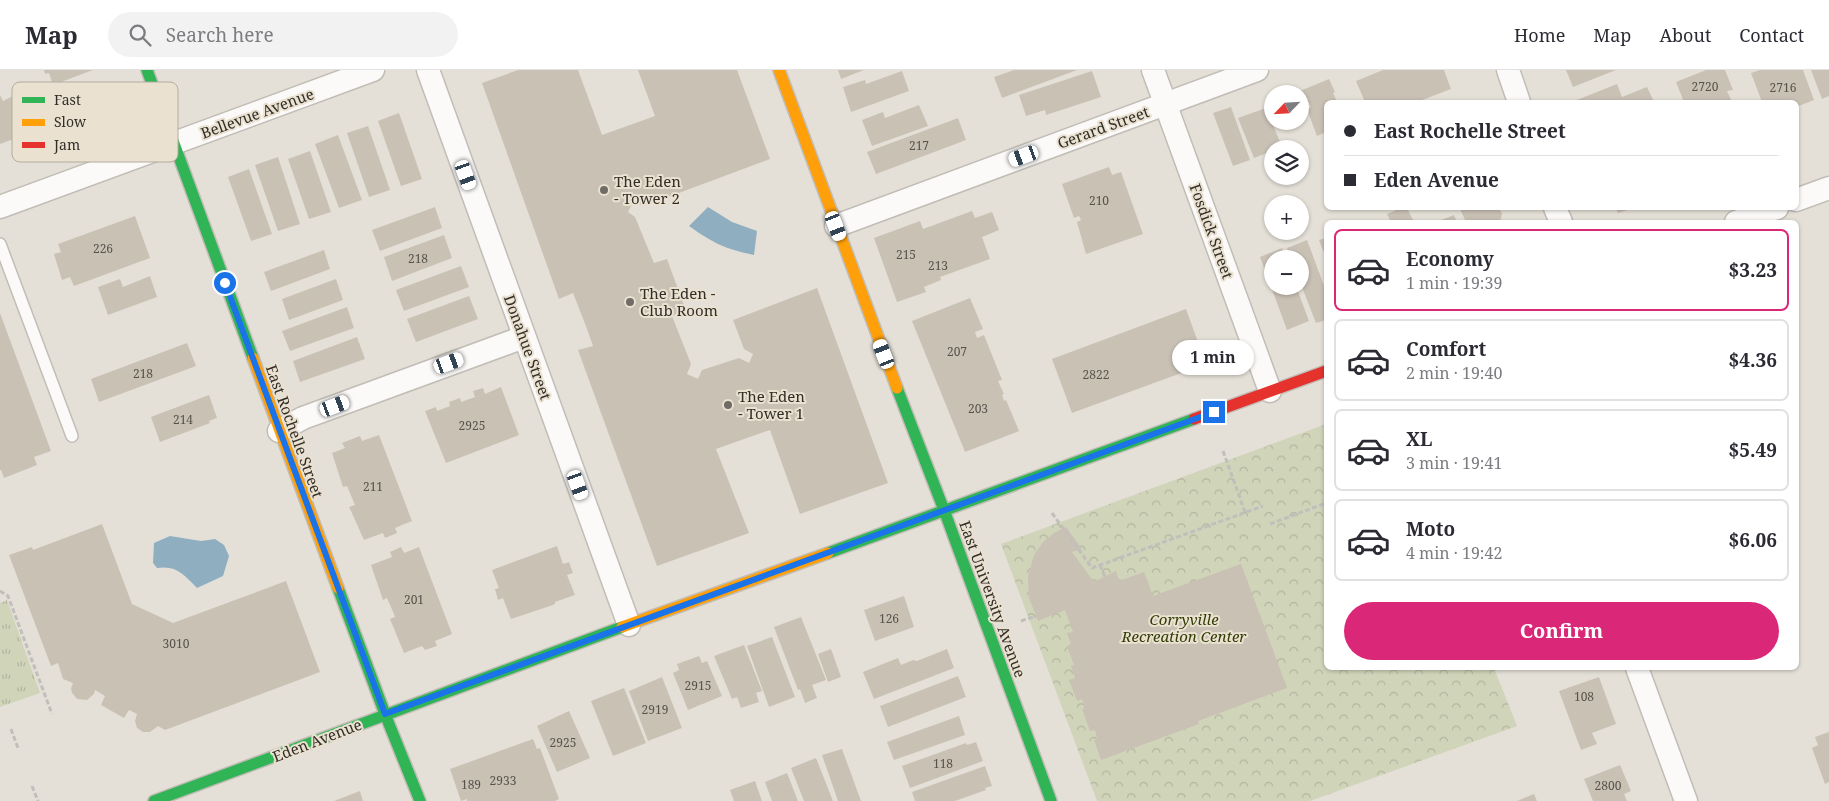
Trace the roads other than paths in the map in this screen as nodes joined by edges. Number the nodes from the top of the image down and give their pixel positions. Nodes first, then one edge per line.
1 (147, 70) edge
2 (374, 70) edge
3 (428, 70) edge
4 (779, 70) edge
5 (1153, 70) edge
6 (1257, 70) edge
7 (1508, 70) edge
8 (151, 82) edge
9 (1518, 100) edge
10 (1166, 104) junction
11 (178, 141) edge
12 (178, 157) edge
13 (122, 162) edge
14 (1829, 188) edge
15 (1799, 199) edge
16 (0, 207) edge
17 (1771, 210) edge
18 (1742, 220) edge
19 (836, 226) junction
20 (0, 244) edge
21 (524, 336) junction
22 (1324, 372) edge
23 (1270, 391) junction
24 (279, 431) junction
25 (72, 436) dead end
26 (944, 510) junction
27 (629, 624) junction
28 (1638, 670) edge
29 (385, 714) junction
30 (1048, 800) edge
31 (154, 801) edge
32 (420, 801) edge
33 (1686, 801) edge

1 - 8 street, East Rochelle Street
2 - 11 street, Bellevue Avenue
3 - 21 street, Donahue Street
4 - 19 street, East University Avenue
5 - 10 street, Fosdick Street
6 - 10 street, Gerard Street
7 - 9 street
10 - 19 street, Gerard Street
10 - 23 street, Fosdick Street
12 - 24 street, East Rochelle Street
13 - 16 street, Bellevue Avenue
14 - 15 street
17 - 18 street
19 - 26 street, East University Avenue
20 - 25 lane
21 - 24 street
21 - 27 street, Donahue Street
22 - 23 street, Eden Avenue
23 - 26 street, Eden Avenue
24 - 29 street, East Rochelle Street
26 - 27 street, Eden Avenue
26 - 30 street, East University Avenue
27 - 29 street, Eden Avenue
28 - 33 street
29 - 31 street, Eden Avenue
29 - 32 street, East Rochelle Street

